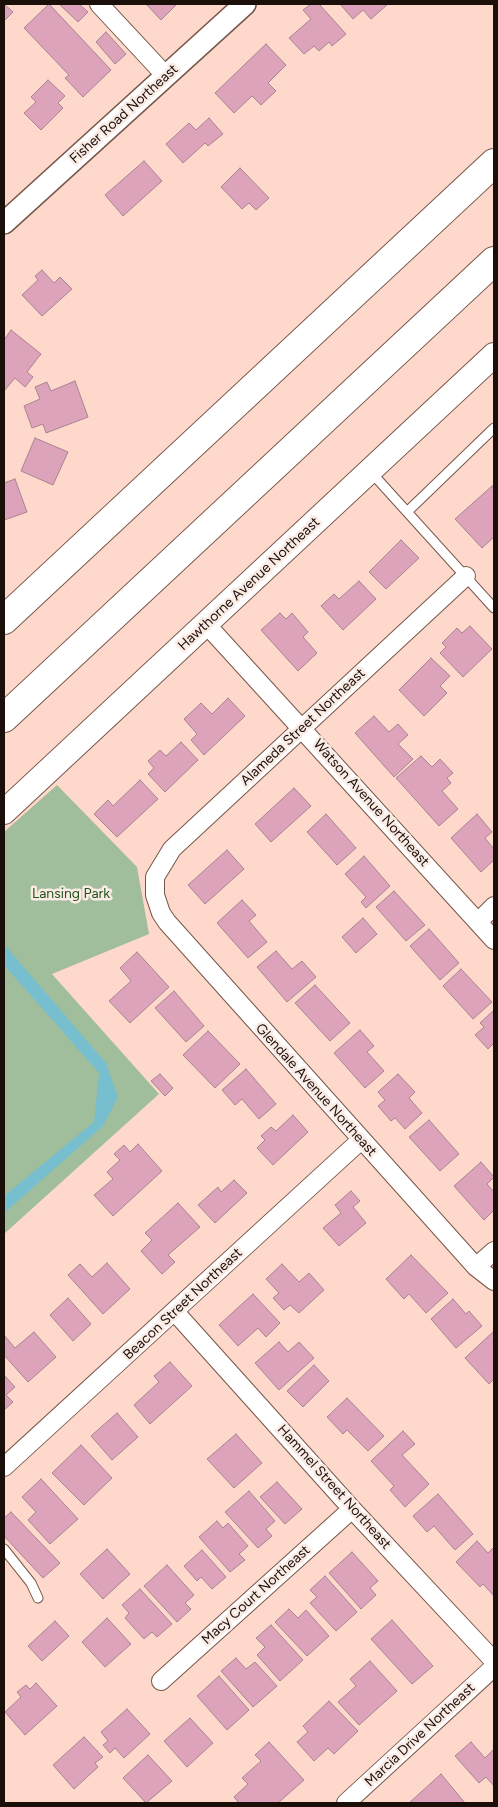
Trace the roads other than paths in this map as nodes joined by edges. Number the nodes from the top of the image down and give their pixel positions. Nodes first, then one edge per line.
1 (99, 4) edge
2 (245, 4) edge
3 (166, 76) junction
4 (494, 162) edge
5 (4, 223) edge
6 (494, 261) edge
7 (489, 363) edge
8 (494, 428) edge
9 (370, 472) junction
10 (408, 510) junction
11 (466, 576) junction
12 (494, 608) edge
13 (4, 620) edge
14 (206, 624) junction
15 (4, 718) edge
16 (303, 727) junction
17 (4, 812) edge
18 (155, 887) joint
19 (494, 906) edge
20 (478, 922) junction
21 (494, 940) edge
22 (361, 1140) junction
23 (494, 1251) edge
24 (476, 1268) junction
25 (494, 1281) edge
26 (175, 1312) junction
27 (4, 1467) edge
28 (352, 1509) junction
29 (4, 1549) edge
30 (38, 1598) dead end
31 (494, 1661) edge
32 (494, 1667) edge
33 (161, 1681) dead end
34 (346, 1803) edge

1 - 3 street
2 - 3 street, Fisher Road Northeast
3 - 5 street, Fisher Road Northeast
4 - 13 highway
6 - 15 highway
7 - 9 main road, Hawthorne Avenue Northeast
8 - 10 lane
9 - 10 lane
9 - 14 main road, Hawthorne Avenue Northeast
10 - 11 lane
11 - 12 lane
11 - 16 street, Alameda Street Northeast
14 - 16 street, Watson Avenue Northeast
14 - 17 main road, Hawthorne Avenue Northeast
16 - 18 street, Alameda Street Northeast
16 - 20 street, Watson Avenue Northeast
18 - 22 street, Glendale Avenue Northeast
19 - 20 street
20 - 21 street, Watson Avenue Northeast
22 - 24 street, Glendale Avenue Northeast
22 - 26 street, Beacon Street Northeast
23 - 24 street
24 - 25 street, Glendale Avenue Northeast
26 - 27 street, Beacon Street Northeast
26 - 28 street, Hammel Street Northeast
28 - 31 street, Hammel Street Northeast
28 - 33 street, Macy Court Northeast
29 - 30 lane
32 - 34 street, Marcia Drive Northeast

